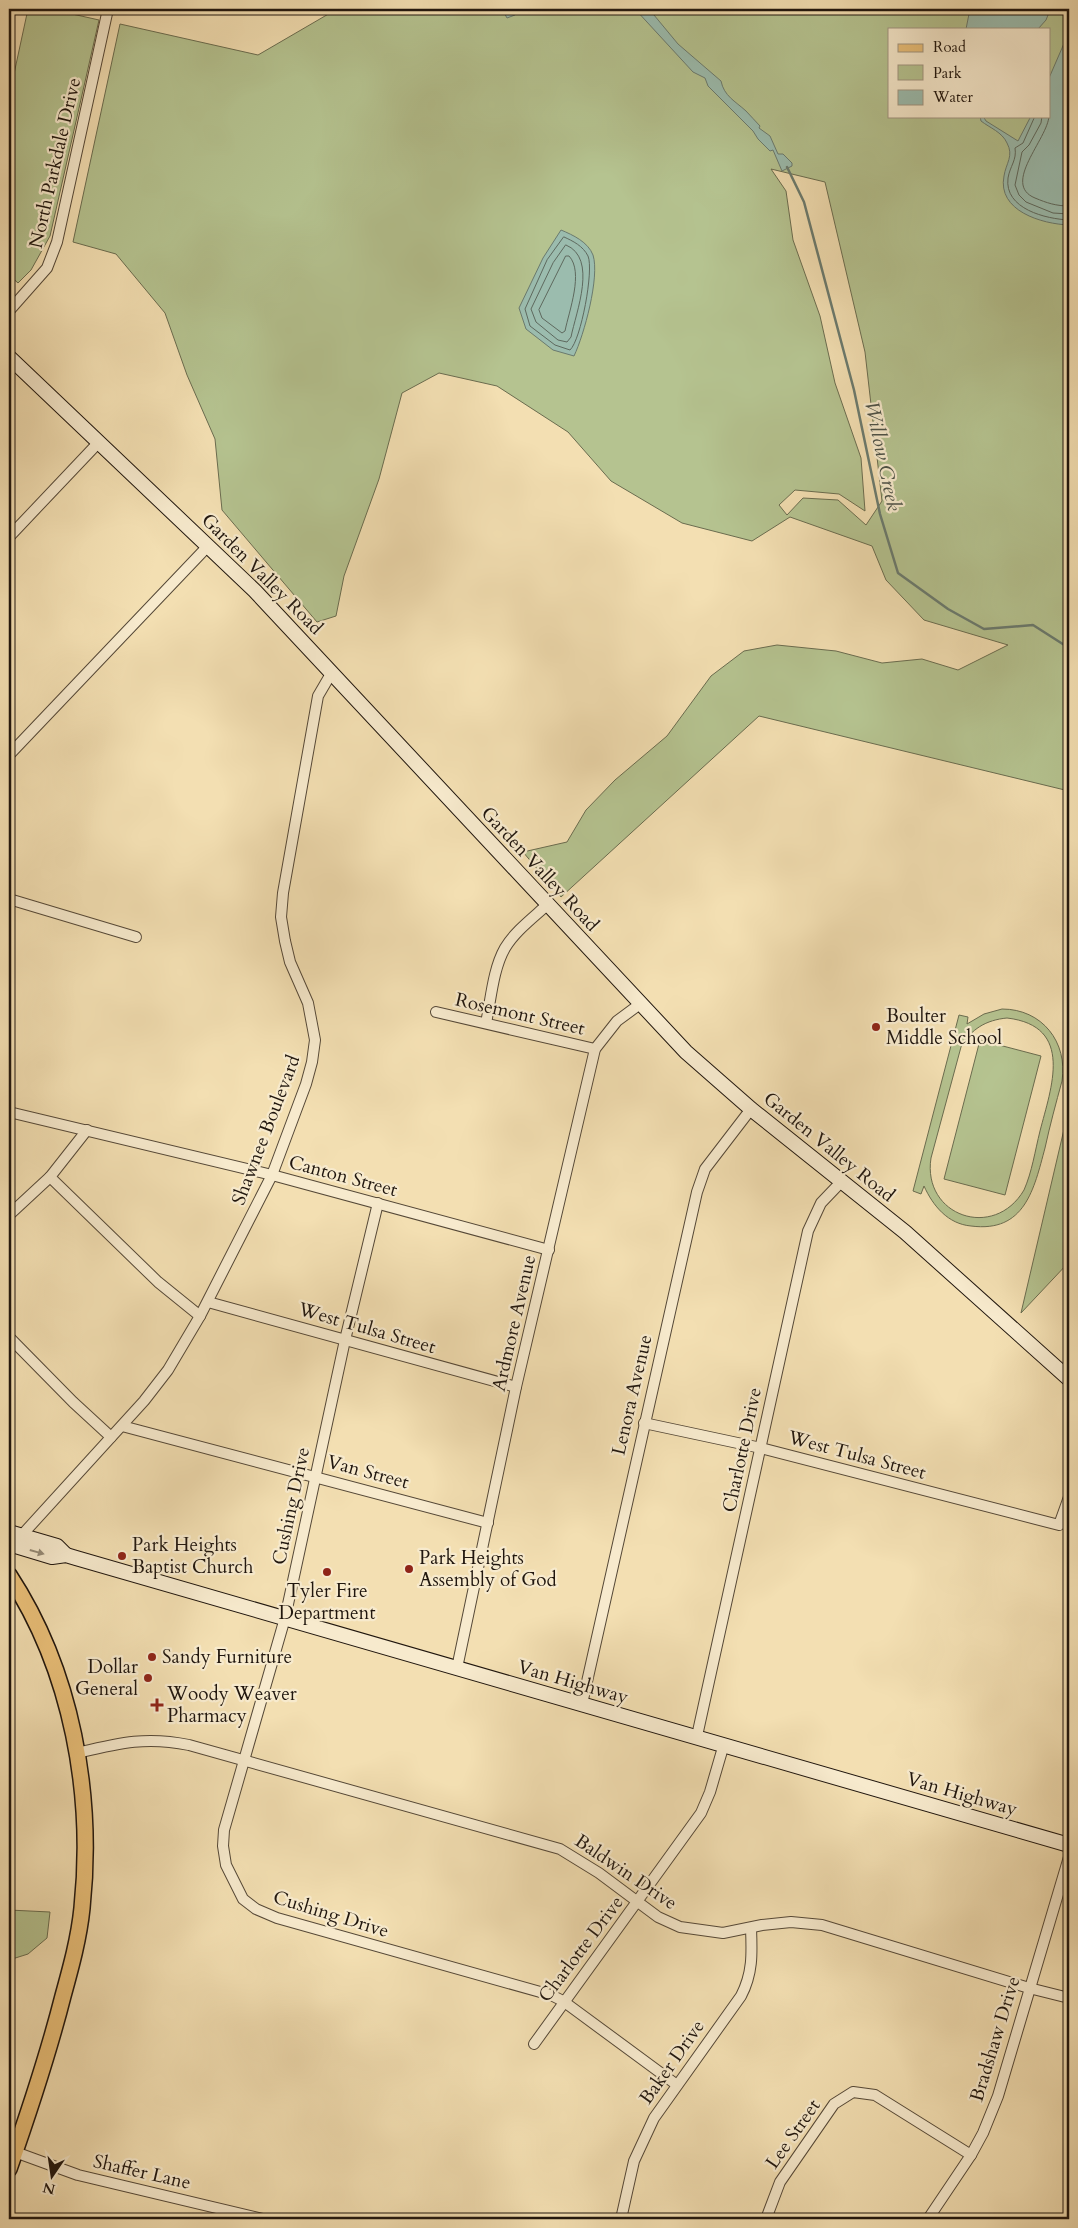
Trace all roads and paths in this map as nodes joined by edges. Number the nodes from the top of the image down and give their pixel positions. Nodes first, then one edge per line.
1 (108, 9) edge
2 (9, 311) edge
3 (9, 357) edge
4 (99, 442) junction
5 (9, 538) edge
6 (208, 546) junction
7 (332, 672) junction
8 (9, 756) edge
9 (9, 899) edge
10 (548, 904) junction
11 (136, 937) dead end
12 (640, 1004) junction
13 (436, 1012) dead end
14 (486, 1023) junction
15 (595, 1050) junction
16 (750, 1109) junction
17 (9, 1112) edge
18 (87, 1130) junction
19 (272, 1175) junction
20 (50, 1177) junction
21 (842, 1181) junction
22 (378, 1203) junction
23 (9, 1215) edge
24 (550, 1250) junction
25 (208, 1302) junction
26 (200, 1316) junction
27 (9, 1337) edge
28 (345, 1340) junction
29 (1069, 1378) edge
30 (516, 1387) junction
31 (644, 1423) junction
32 (122, 1426) junction
33 (111, 1437) junction
34 (761, 1448) junction
35 (316, 1476) junction
36 (1069, 1497) edge
37 (488, 1523) junction
38 (15, 1533) edge
39 (9, 1544) edge
40 (66, 1555) junction
41 (9, 1575) edge
42 (285, 1618) junction
43 (456, 1668) junction
44 (582, 1704) junction
45 (697, 1736) junction
46 (724, 1744) junction
47 (77, 1753) junction
48 (245, 1759) junction
49 (1069, 1845) edge
50 (1069, 1857) edge
51 (638, 1902) junction
52 (751, 1928) junction
53 (1029, 1988) junction
54 (1069, 1998) edge
55 (563, 2000) junction
56 (534, 2044) dead end
57 (677, 2085) junction
58 (15, 2152) junction
59 (971, 2155) junction
60 (9, 2169) edge
61 (262, 2219) edge
62 (621, 2219) edge
63 (766, 2219) edge
64 (928, 2219) edge

1 - 2 street, North Parkdale Drive
3 - 4 street, Garden Valley Road
4 - 5 street
4 - 6 street, Garden Valley Road
6 - 7 street, Garden Valley Road
6 - 8 street
7 - 10 street, Garden Valley Road
7 - 19 street, Shawnee Boulevard
9 - 11 street
10 - 12 street, Garden Valley Road
10 - 14 street
12 - 15 street, Ardmore Avenue
12 - 16 street, Garden Valley Road
13 - 14 street, Rosemont Street
14 - 15 street, Rosemont Street
15 - 24 street, Ardmore Avenue
16 - 21 street, Garden Valley Road
16 - 31 street, Lenora Avenue
17 - 18 street, Canton Street
18 - 19 street, Canton Street
18 - 20 street
19 - 22 street, Canton Street
19 - 25 street, Shawnee Boulevard
20 - 23 street
20 - 26 street
21 - 29 street, Garden Valley Road
21 - 34 street, Charlotte Drive
22 - 24 street, Canton Street
22 - 28 street, Cushing Drive
24 - 30 street, Ardmore Avenue
25 - 26 street, Shawnee Boulevard
25 - 28 street, West Tulsa Street
26 - 32 street, Shawnee Boulevard
27 - 33 street
28 - 30 street, West Tulsa Street
28 - 35 street, Cushing Drive
30 - 37 street, Ardmore Avenue
31 - 34 street, West Tulsa Street
31 - 44 street, Lenora Avenue
32 - 33 street, Shawnee Boulevard
32 - 35 street, Van Street
33 - 38 street, Shawnee Boulevard
34 - 36 street, West Tulsa Street
34 - 45 street, Charlotte Drive
35 - 37 street, Van Street
35 - 42 street, Cushing Drive
37 - 43 street, Ardmore Avenue
38 - 40 street, Van Highway
39 -> 40 street, Van Highway
40 - 42 street, Van Highway
41 - 47 main road
42 - 43 street, Van Highway
42 - 48 street, Cushing Drive
43 - 44 street, Van Highway
44 - 45 street, Van Highway
45 - 46 street, Van Highway
46 - 49 street, Van Highway
46 - 51 street, Charlotte Drive
47 - 48 street, Baldwin Drive
47 - 58 main road
48 - 51 street, Baldwin Drive
48 - 55 street, Cushing Drive
50 - 53 street, Bradshaw Drive
51 - 52 street, Baldwin Drive
51 - 55 street, Charlotte Drive
52 - 53 street, Baldwin Drive
52 - 57 street, Baker Drive
53 - 54 street, Baldwin Drive
53 - 59 street, Bradshaw Drive
55 - 56 street, Charlotte Drive
55 - 57 street, Cushing Drive
57 - 62 street, Baker Drive
58 - 60 main road
58 - 61 street, Shaffer Lane
59 - 63 street, Lee Street
59 - 64 street, Bradshaw Drive

